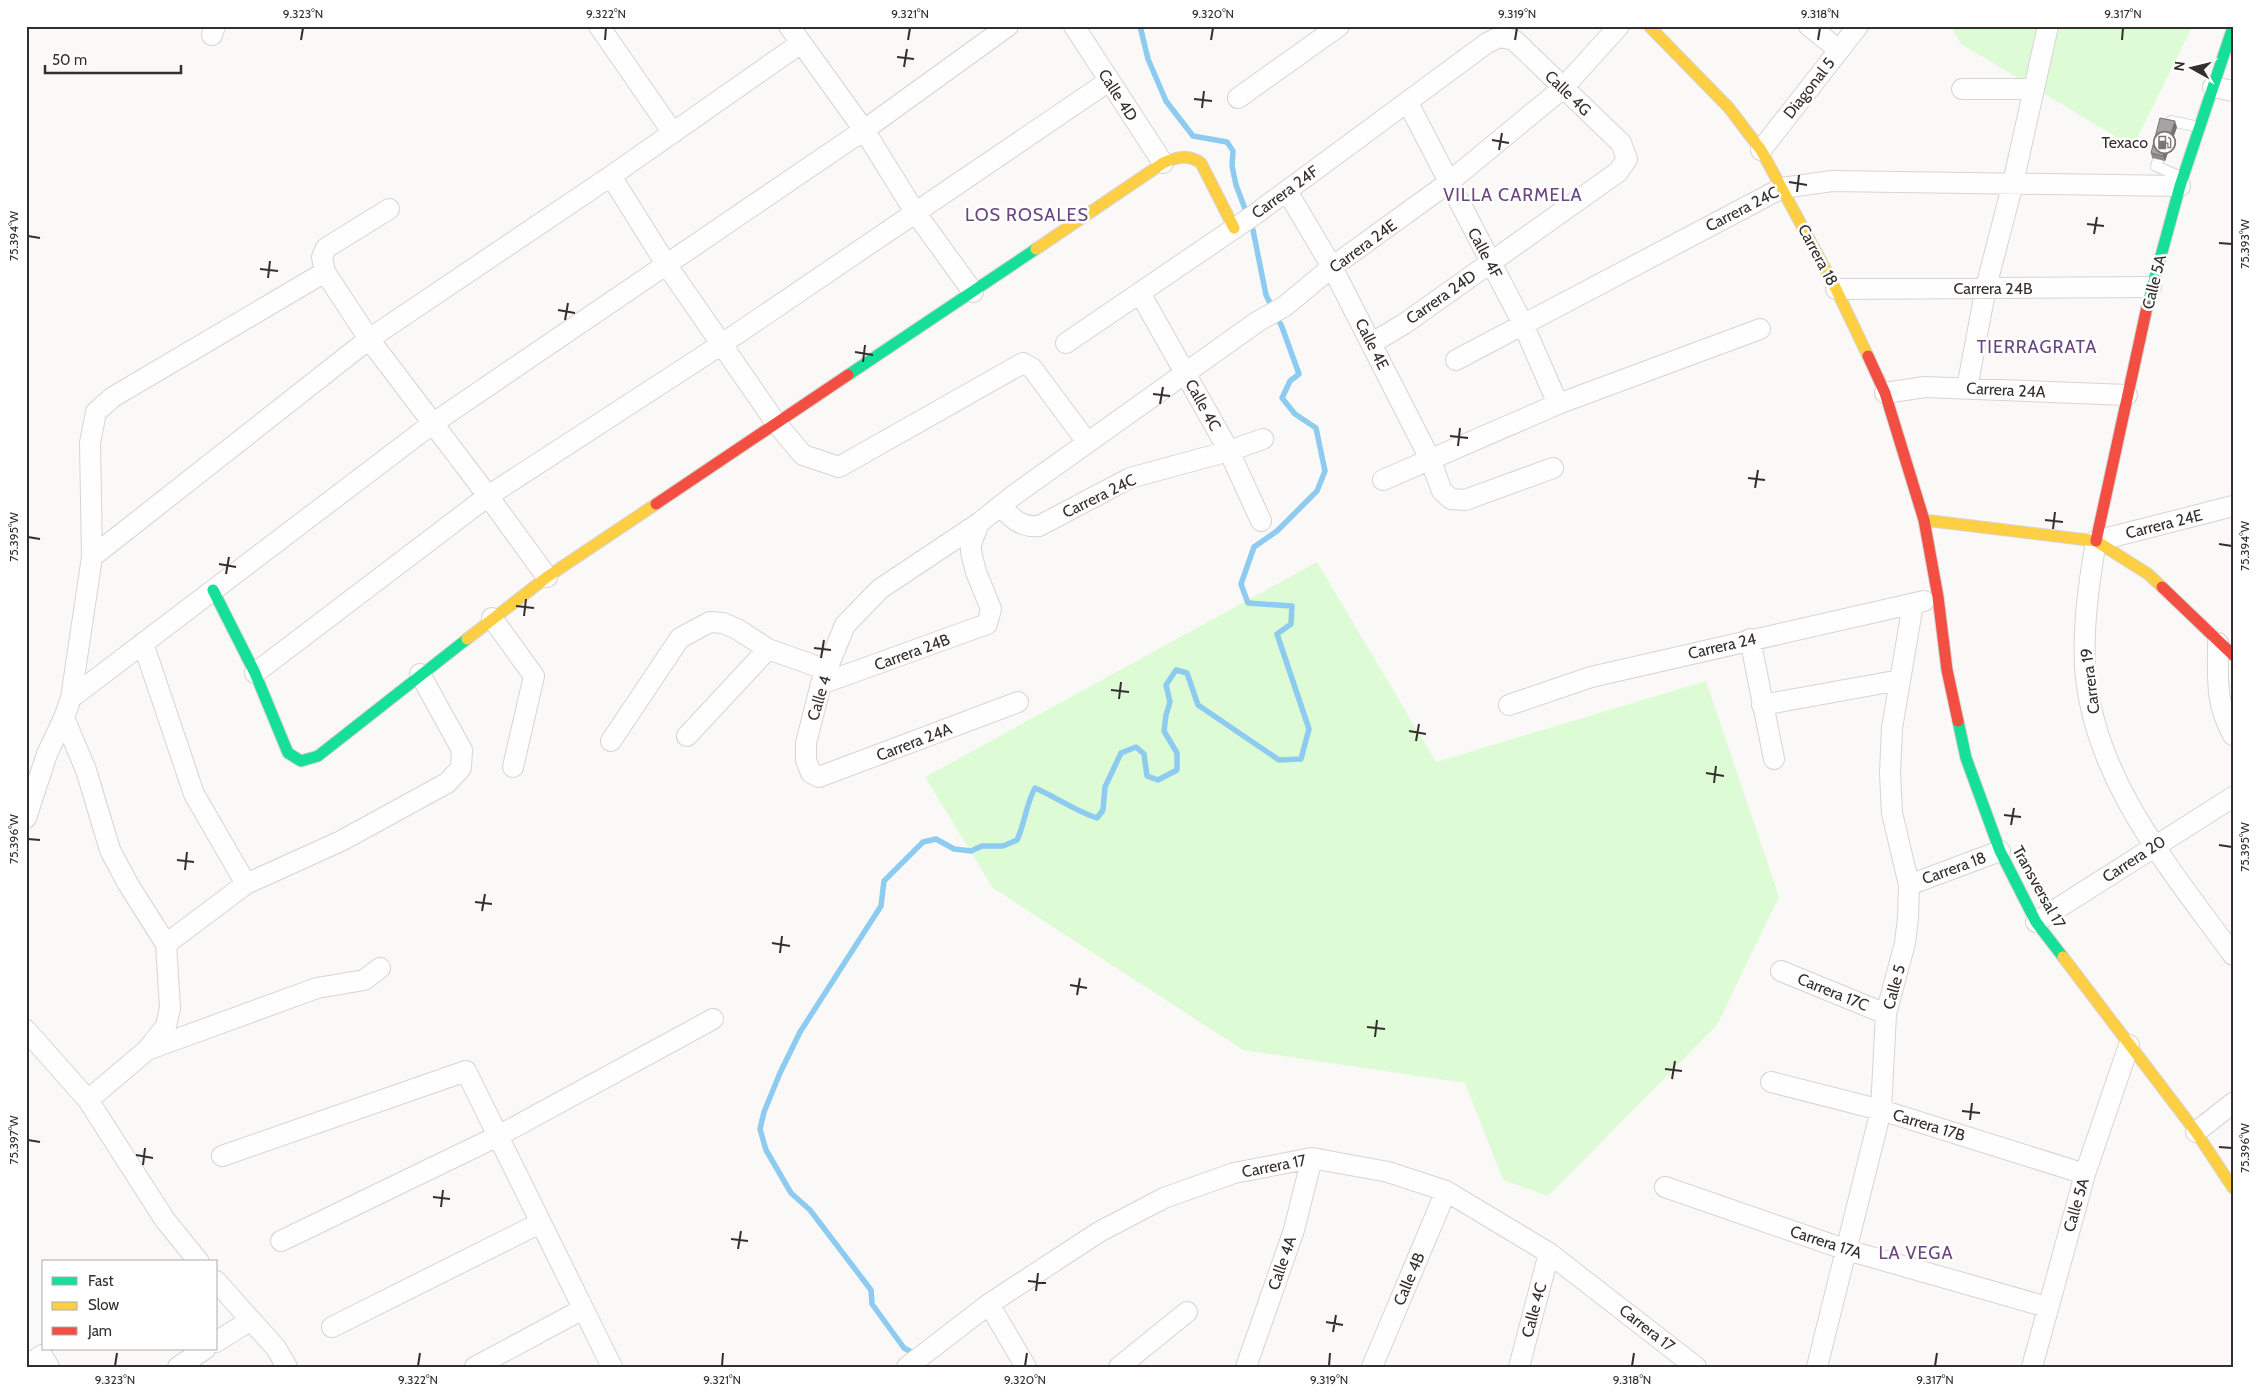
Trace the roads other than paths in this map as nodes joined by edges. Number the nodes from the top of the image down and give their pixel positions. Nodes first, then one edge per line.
1 (599, 26) edge
2 (789, 26) edge
3 (1008, 26) edge
4 (1074, 26) edge
5 (1619, 26) edge
6 (1649, 26) edge
7 (1809, 26) edge
8 (1858, 26) edge
9 (2048, 26) edge
10 (2233, 27) edge
11 (1327, 30) edge
12 (1500, 36) joint
13 (801, 44) junction
14 (1839, 50) junction
15 (1109, 81) junction
16 (2213, 87) junction
17 (1563, 88) junction
18 (1962, 89) dead end
19 (2034, 89) junction
20 (2233, 90) edge
21 (1238, 98) dead end
22 (1408, 103) junction
23 (2170, 125) edge
24 (2200, 127) junction
25 (864, 130) junction
26 (672, 133) junction
27 (1761, 150) junction
28 (1627, 159) joint
29 (2158, 160) edge
30 (1163, 163) junction
31 (611, 176) junction
32 (2181, 182) junction
33 (1448, 183) junction
34 (2013, 183) junction
35 (1782, 188) junction
36 (1287, 191) junction
37 (389, 209) dead end
38 (915, 212) junction
39 (1242, 222) junction
40 (1491, 262) junction
41 (666, 264) junction
42 (1332, 267) junction
43 (325, 272) junction
44 (1986, 287) junction
45 (2151, 287) junction
46 (1836, 289) junction
47 (973, 292) junction
48 (1140, 293) junction
49 (1523, 324) junction
50 (1760, 329) dead end
51 (369, 339) junction
52 (1372, 342) junction
53 (1066, 343) dead end
54 (722, 344) junction
55 (1456, 360) dead end
56 (1185, 373) junction
57 (1968, 388) junction
58 (1885, 393) junction
59 (2127, 395) junction
60 (1558, 404) junction
61 (776, 422) junction
62 (432, 424) junction
63 (1264, 438) dead end
64 (1087, 442) junction
65 (1229, 451) junction
66 (1430, 459) junction
67 (1553, 468) dead end
68 (1383, 480) dead end
69 (488, 496) junction
70 (1000, 506) junction
71 (2233, 506) edge
72 (1924, 520) junction
73 (1261, 521) dead end
74 (979, 523) junction
75 (2096, 541) junction
76 (92, 558) junction
77 (547, 576) junction
78 (213, 590) junction
79 (1938, 598) junction
80 (1913, 604) junction
81 (492, 618) junction
82 (1750, 639) junction
83 (143, 643) junction
84 (768, 649) junction
85 (2225, 649) edge
86 (255, 673) junction
87 (420, 674) junction
88 (824, 677) junction
89 (1900, 680) junction
90 (71, 698) junction
91 (1018, 702) dead end
92 (1509, 705) dead end
93 (1762, 705) junction
94 (64, 718) junction
95 (2233, 734) edge
96 (687, 736) dead end
97 (610, 741) dead end
98 (1774, 760) dead end
99 (513, 767) dead end
100 (811, 773) joint
101 (2233, 797) edge
102 (26, 818) edge
103 (2154, 846) junction
104 (2000, 851) junction
105 (246, 884) junction
106 (1908, 885) junction
107 (2036, 922) junction
108 (166, 944) junction
109 (2233, 954) edge
110 (380, 968) dead end
111 (1781, 971) dead end
112 (1886, 1014) junction
113 (713, 1019) dead end
114 (26, 1030) edge
115 (2129, 1045) junction
116 (147, 1050) junction
117 (1771, 1082) dead end
118 (88, 1100) junction
119 (2233, 1103) edge
120 (1881, 1110) junction
121 (2196, 1132) junction
122 (498, 1136) junction
123 (222, 1156) dead end
124 (1312, 1158) junction
125 (2085, 1174) junction
126 (1665, 1187) dead end
127 (2233, 1188) edge
128 (1446, 1190) junction
129 (540, 1223) junction
130 (281, 1241) dead end
131 (1847, 1250) junction
132 (1549, 1253) junction
133 (197, 1260) edge
134 (218, 1283) edge
135 (988, 1304) junction
136 (2047, 1307) junction
137 (583, 1308) junction
138 (1187, 1312) dead end
139 (251, 1320) junction
140 (332, 1327) dead end
141 (218, 1341) edge
142 (204, 1350) edge
143 (1127, 1365) edge
144 (26, 1366) edge
145 (49, 1367) edge
146 (178, 1367) edge
147 (287, 1367) edge
148 (475, 1367) edge
149 (612, 1367) edge
150 (907, 1367) edge
151 (1026, 1367) edge
152 (1246, 1367) edge
153 (1372, 1367) edge
154 (1519, 1367) edge
155 (1696, 1367) edge
156 (1817, 1367) edge
157 (2032, 1367) edge

1 - 26 street
2 - 13 street
3 - 25 street
4 - 15 street, Calle 4D
5 - 17 street, Carrera 24E
6 - 27 street, Carrera 18
7 - 14 street
8 - 14 street, Diagonal 5
9 - 19 street
10 - 16 street, Calle 5A
11 - 21 street
12 - 17 street, Calle 4G
12 - 22 street, Carrera 24F
13 - 25 street
13 - 26 street
14 - 27 street, Diagonal 5
15 - 30 street, Calle 4D
15 - 38 street
16 - 20 street
16 - 24 street, Calle 5A
17 - 28 street, Calle 4G
17 - 33 street, Carrera 24E
18 - 19 street
19 - 34 street
22 - 33 street, Calle 4F
22 - 36 street, Carrera 24F
23 - 24 lane
24 - 32 street, Calle 5A
25 - 38 street
25 - 41 street
26 - 31 street
27 - 35 street, Carrera 18
28 - 40 street, Carrera 24D
29 - 32 lane
30 - 39 street
30 - 47 street
31 - 41 street
31 - 51 street
32 - 34 street, Carrera 24C
32 - 45 street, Calle 5A
33 - 40 street, Calle 4F
33 - 42 street, Carrera 24E
34 - 35 street, Carrera 24C
34 - 44 street
35 - 46 street, Carrera 18
35 - 49 street, Carrera 24C
36 - 39 street, Carrera 24F
36 - 42 street, Calle 4E
37 - 43 street
38 - 47 street
38 - 54 street
39 - 48 street, Carrera 24F
40 - 49 street, Calle 4F
40 - 52 street, Carrera 24D
41 - 54 street
41 - 62 street
42 - 52 street, Calle 4E
42 - 56 street, Carrera 24E
43 - 51 street
43 - 76 street
44 - 45 street, Carrera 24B
44 - 46 street, Carrera 24B
44 - 57 street
45 - 59 street, Calle 5A
46 - 58 street, Carrera 18
47 - 61 street
48 - 53 street, Carrera 24F
48 - 56 street, Calle 4C
49 - 55 street, Carrera 24C
49 - 60 street, Calle 4F
50 - 60 street
51 - 62 street
51 - 76 street
52 - 66 street, Calle 4E
54 - 61 street
54 - 69 street
56 - 64 street, Carrera 24E
56 - 65 street, Calle 4C
57 - 58 street, Carrera 24A
57 - 59 street, Carrera 24A
58 - 72 street, Carrera 18
59 - 75 street, Calle 5A
60 - 66 street
61 - 64 street
61 - 77 street
62 - 69 street
62 - 78 street
63 - 65 street, Carrera 24C
64 - 70 street
65 - 70 street, Carrera 24C
65 - 73 street, Calle 4C
66 - 67 street, Calle 4E
66 - 68 street
69 - 77 street
69 - 86 street
70 - 74 street
71 - 75 street, Carrera 24E
72 - 75 street
72 - 79 street, Transversal 17
74 - 88 street, Calle 4
74 - 88 street, Carrera 24B
75 - 85 street
75 - 103 street, Carrera 19
76 - 90 street
77 - 81 street
78 - 83 street
78 - 86 street
79 - 80 street, Carrera 24
79 - 104 street, Transversal 17
80 - 82 street, Carrera 24
80 - 89 street, Calle 5
81 - 87 street
81 - 99 street
82 - 92 street, Carrera 24
82 - 93 street
83 - 90 street
83 - 105 street
84 - 88 street
84 - 96 street
84 - 97 street
85 - 95 street
86 - 87 street
87 - 105 street
88 - 100 street, Calle 4
89 - 93 street
89 - 106 street, Calle 5
90 - 94 street
91 - 100 street, Carrera 24A
93 - 98 street
94 - 102 street
94 - 108 street
101 - 103 street, Carrera 20
103 - 107 street, Carrera 20
103 - 109 street, Carrera 19
104 - 106 street, Carrera 18
104 - 107 street, Transversal 17
105 - 108 street
106 - 112 street, Calle 5
107 - 115 street, Transversal 17
108 - 116 street
110 - 116 street
111 - 112 street, Carrera 17C
112 - 120 street, Calle 5
113 - 122 street
114 - 118 street
115 - 121 street, Transversal 17
115 - 125 street, Calle 5A
116 - 118 street
117 - 120 street, Carrera 17B
118 - 133 street
119 - 121 street
120 - 125 street, Carrera 17B
120 - 131 street, Calle 5
121 - 127 street, Transversal 17
122 - 123 street
122 - 129 street
122 - 130 street
124 - 128 street, Carrera 17
124 - 135 street, Carrera 17
124 - 152 street, Calle 4A
125 - 136 street, Calle 5A
126 - 131 street, Carrera 17A
128 - 132 street, Carrera 17
128 - 153 street, Calle 4B
129 - 137 street
129 - 140 street
131 - 136 street, Carrera 17A
131 - 156 street, Calle 5
132 - 154 street, Calle 4C
132 - 155 street, Carrera 17
134 - 139 street
135 - 150 street, Carrera 17
135 - 151 street
136 - 157 street, Calle 5A
137 - 148 street
137 - 149 street
138 - 143 street
139 - 141 street
139 - 147 street
142 - 146 street
144 - 145 street

